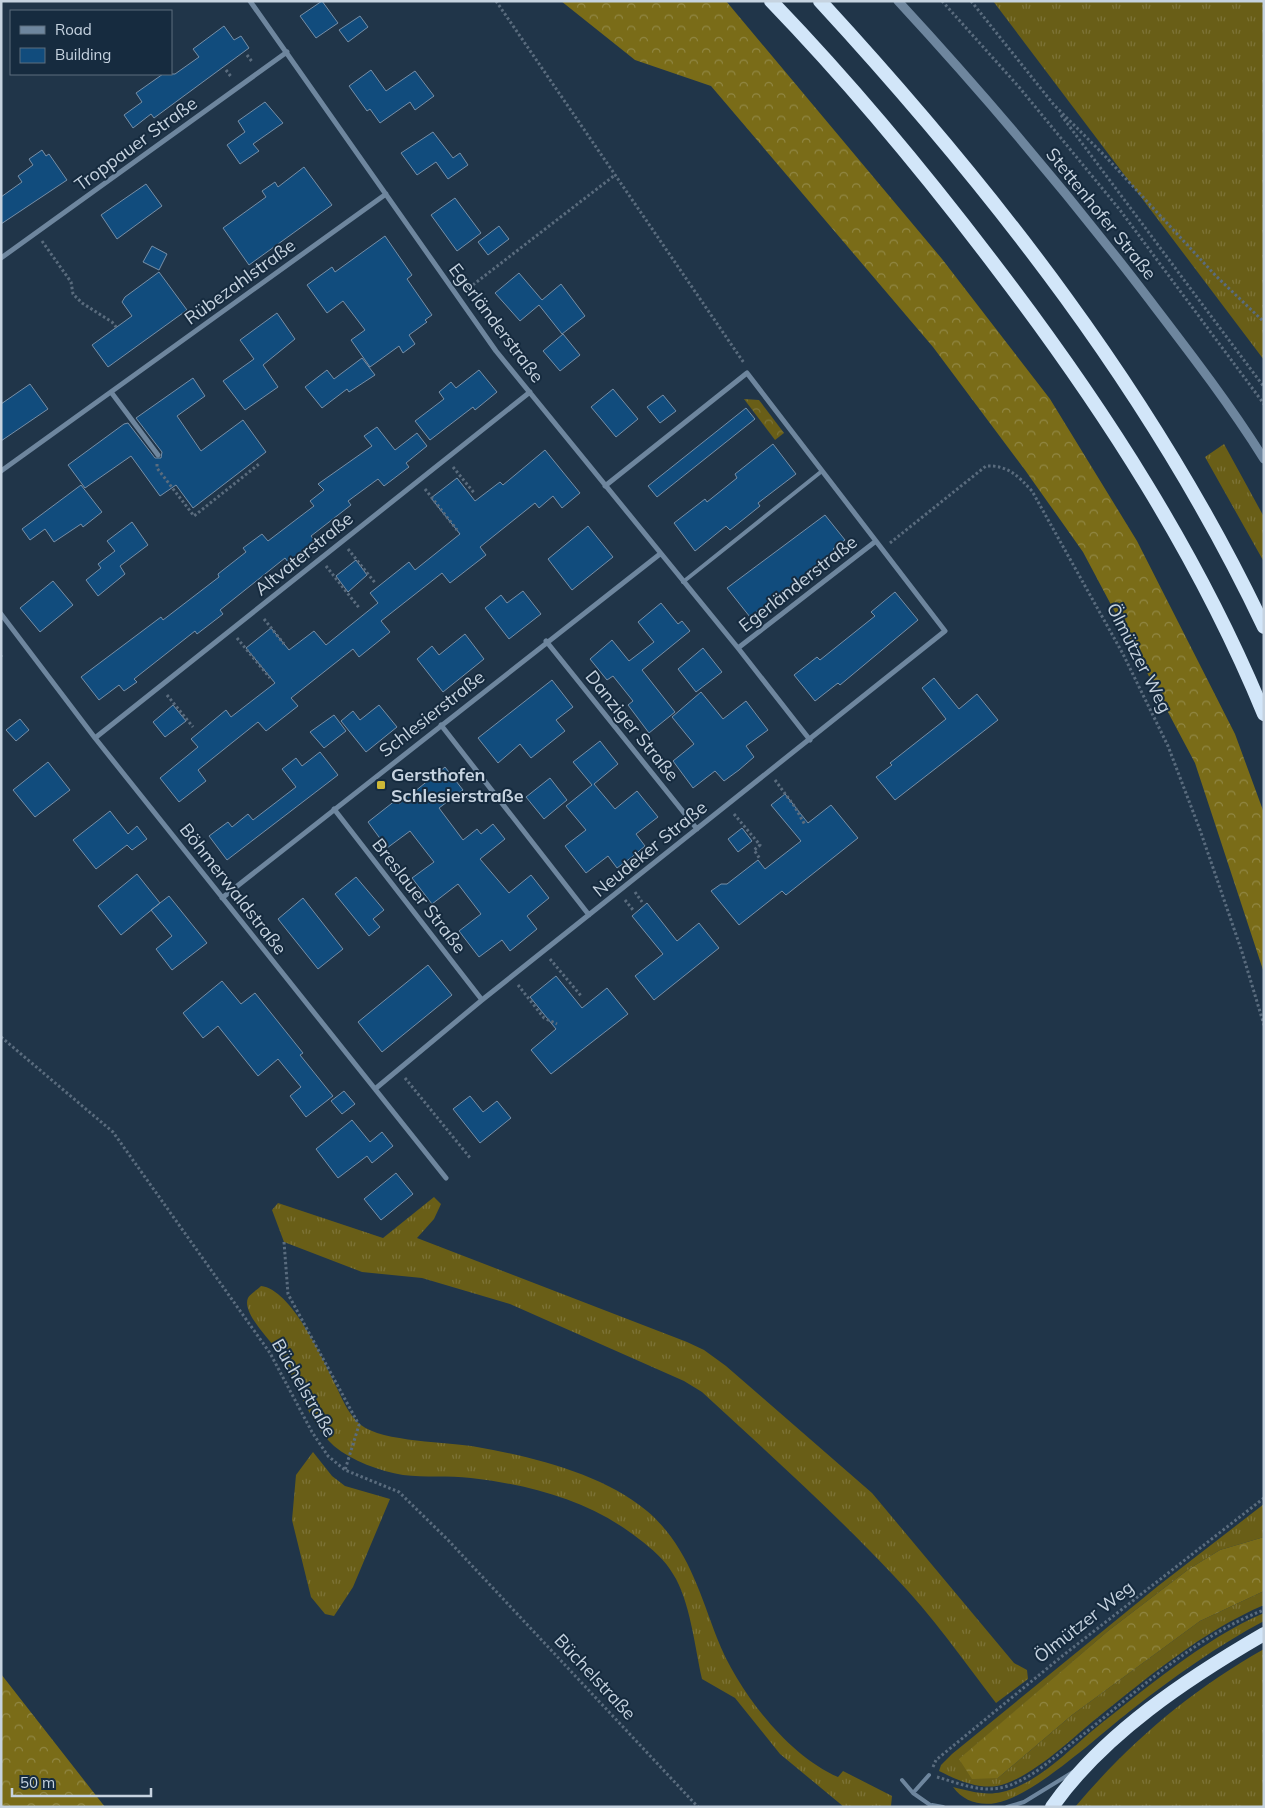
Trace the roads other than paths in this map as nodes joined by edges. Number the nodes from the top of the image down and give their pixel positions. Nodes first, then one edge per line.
1 (250, 1) edge
2 (771, 1) edge
3 (820, 1) edge
4 (898, 1) edge
5 (286, 52) junction
6 (386, 194) junction
7 (1, 258) edge
8 (111, 392) junction
9 (530, 392) junction
10 (158, 455) road end
11 (1264, 459) edge
12 (1, 471) edge
13 (822, 472) junction
14 (605, 486) junction
15 (876, 541) junction
16 (660, 554) junction
17 (683, 582) junction
18 (1, 614) edge
19 (1264, 627) edge
20 (546, 641) junction
21 (738, 648) junction
22 (1264, 714) edge
23 (441, 725) junction
24 (95, 738) junction
25 (810, 740) junction
26 (334, 809) junction
27 (697, 829) junction
28 (222, 898) junction
29 (589, 915) junction
30 (482, 1000) junction
31 (375, 1089) junction
32 (446, 1178) dead end
33 (1264, 1634) edge
34 (1092, 1760) junction
35 (930, 1775) road end
36 (902, 1780) dead end
37 (913, 1792) junction
38 (932, 1806) edge
39 (943, 1807) edge
40 (1007, 1807) edge
41 (1052, 1807) edge

1 - 5 street, Egerländerstraße
2 - 22 highway
3 - 19 highway
4 - 11 street, Stettenhofer Straße
5 - 6 street, Egerländerstraße
5 - 7 street, Troppauer Straße
6 - 8 street, Rübezahlstraße
6 - 9 street, Egerländerstraße
8 - 10 street
8 - 12 street, Rübezahlstraße
9 - 14 street, Egerländerstraße
9 - 24 street, Altvaterstraße
13 - 14 street
13 - 15 street
13 - 17 lane
14 - 16 street, Egerländerstraße
15 - 21 street, Egerländerstraße
15 - 25 street, Neudeker Straße
16 - 17 street, Egerländerstraße
16 - 20 street, Schlesierstraße
17 - 21 street, Egerländerstraße
18 - 24 street, Böhmerwaldstraße
20 - 23 street, Schlesierstraße
20 - 27 street, Danziger Straße
21 - 25 street, Egerländerstraße
23 - 26 street, Schlesierstraße
23 - 29 street
24 - 28 street, Böhmerwaldstraße
25 - 27 street, Neudeker Straße
26 - 28 street, Schlesierstraße
26 - 30 street, Breslauer Straße
27 - 29 street, Neudeker Straße
28 - 31 street, Böhmerwaldstraße
29 - 30 street, Neudeker Straße
30 - 31 street, Neudeker Straße
31 - 32 street, Böhmerwaldstraße
33 - 34 highway
34 - 40 lane
34 - 41 highway
35 - 37 lane
36 - 37 lane
37 - 38 lane
38 - 39 lane

